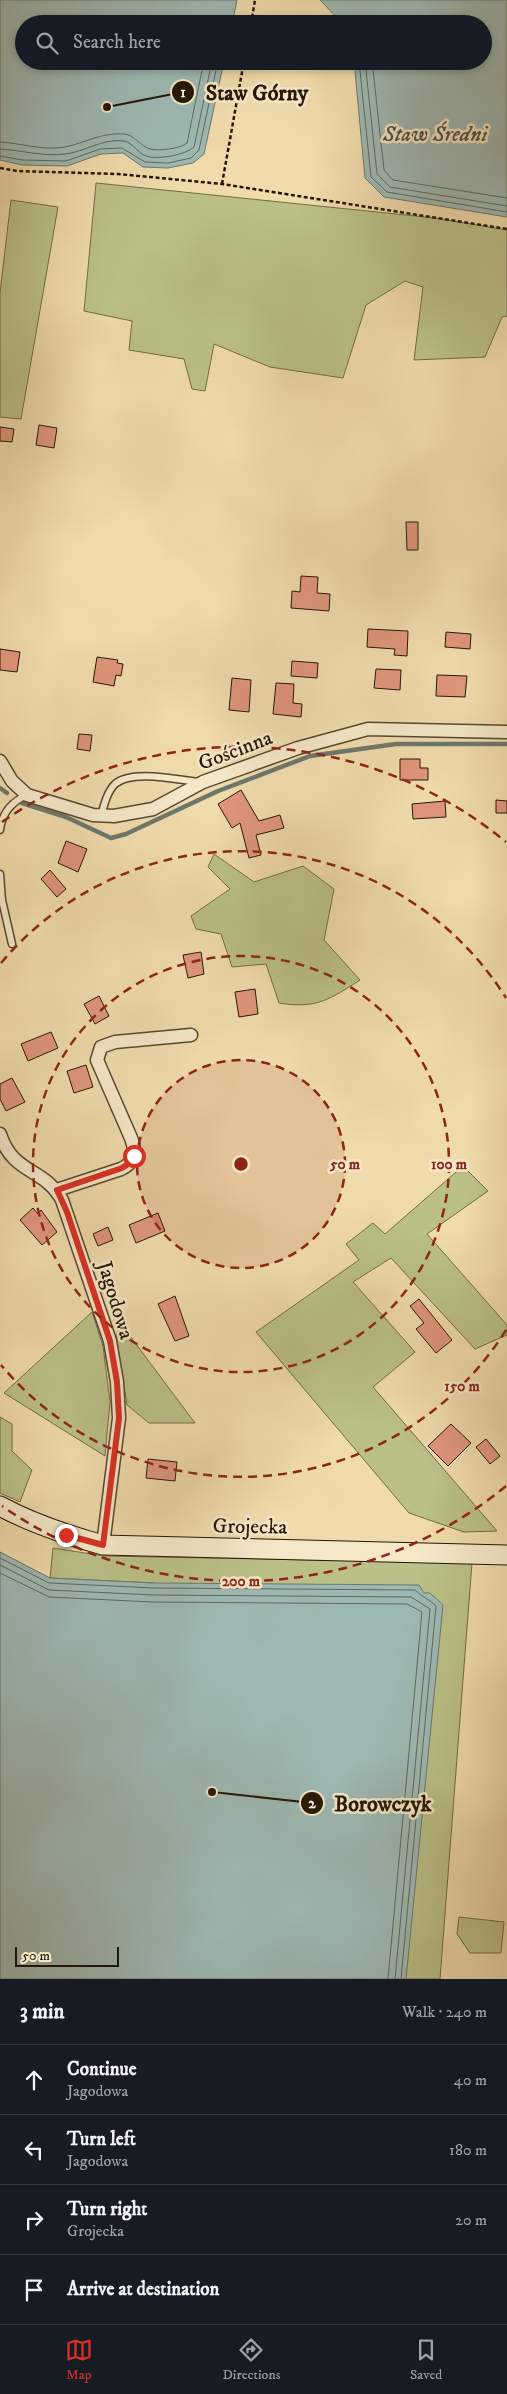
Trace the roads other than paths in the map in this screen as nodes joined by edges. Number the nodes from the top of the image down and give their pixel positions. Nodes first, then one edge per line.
1 (507, 732) edge
2 (0, 761) edge
3 (203, 782) junction
4 (27, 795) junction
5 (102, 816) junction
6 (0, 830) edge
7 (0, 874) edge
8 (12, 944) dead end
9 (191, 1035) dead end
10 (0, 1134) edge
11 (57, 1190) junction
12 (0, 1506) edge
13 (103, 1545) junction
14 (507, 1555) edge

1 - 3 street, Gościnna
2 - 4 street
3 - 5 street, Gościnna
3 - 5 lane
4 - 5 street, Gościnna
4 - 6 lane
7 - 8 lane
9 - 11 street
10 - 11 street, Jagodowa
11 - 13 street, Jagodowa
12 - 13 street, Grojecka
13 - 14 street, Grojecka

